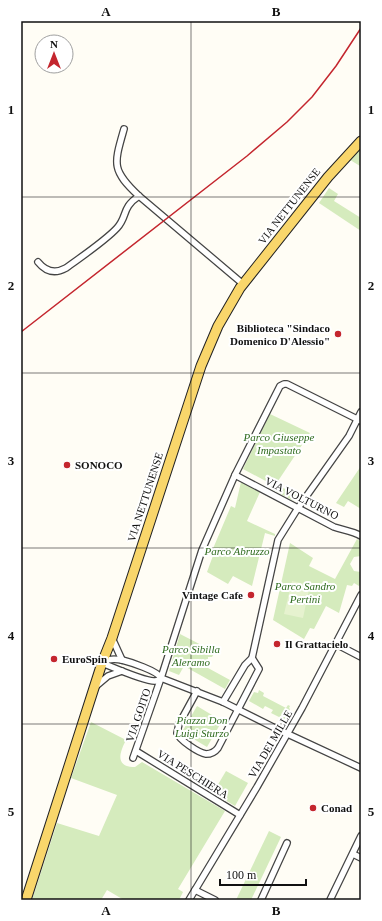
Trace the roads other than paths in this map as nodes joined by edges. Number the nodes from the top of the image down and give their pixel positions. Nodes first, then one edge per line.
1 (124, 129) dead end
2 (361, 141) edge
3 (139, 196) junction
4 (38, 262) dead end
5 (243, 284) junction
6 (361, 412) edge
7 (360, 420) edge
8 (235, 475) junction
9 (298, 508) junction
10 (361, 536) edge
11 (361, 595) edge
12 (112, 638) junction
13 (336, 644) junction
14 (361, 657) edge
15 (252, 658) junction
16 (122, 660) junction
17 (102, 662) junction
18 (122, 671) junction
19 (161, 678) junction
20 (94, 688) junction
21 (197, 691) junction
22 (223, 702) junction
23 (238, 709) junction
24 (287, 734) junction
25 (136, 751) junction
26 (133, 758) dead end
27 (361, 768) edge
28 (240, 815) junction
29 (361, 836) edge
30 (287, 843) dead end
31 (353, 854) junction
32 (361, 858) edge
33 (195, 890) junction
34 (26, 900) edge
35 (189, 900) edge
36 (215, 900) edge
37 (260, 900) edge
38 (330, 900) edge

1 - 3 street
2 - 5 main road, VIA NETTUNENSE
3 - 4 street
3 - 5 street
5 - 12 main road, VIA NETTUNENSE
6 - 7 street
7 - 8 street, VIA GOITO
7 - 9 street
8 - 9 street, VIA VOLTURNO
8 - 19 street, VIA GOITO
9 - 10 street, VIA VOLTURNO
9 - 15 street
11 - 13 street, VIA DEI MILLE
12 - 16 street
12 - 17 main road, VIA NETTUNENSE
13 - 14 street
13 - 24 street, VIA DEI MILLE
15 - 22 street
15 - 23 street
16 - 17 street
16 - 19 street
17 - 18 street
17 - 20 main road, VIA NETTUNENSE
18 - 19 street
18 - 20 street
19 - 21 street
19 - 25 street, VIA GOITO
20 - 34 main road, VIA NETTUNENSE
21 - 22 street
21 - 23 street
22 - 23 street
23 - 24 street
24 - 27 street
24 - 28 street, VIA DEI MILLE
25 - 26 street, VIA GOITO
25 - 28 street, VIA PESCHIERA
28 - 33 street, VIA DEI MILLE
29 - 31 street
30 - 37 street
31 - 32 street
31 - 38 street
33 - 35 street, VIA DEI MILLE
33 - 36 street

